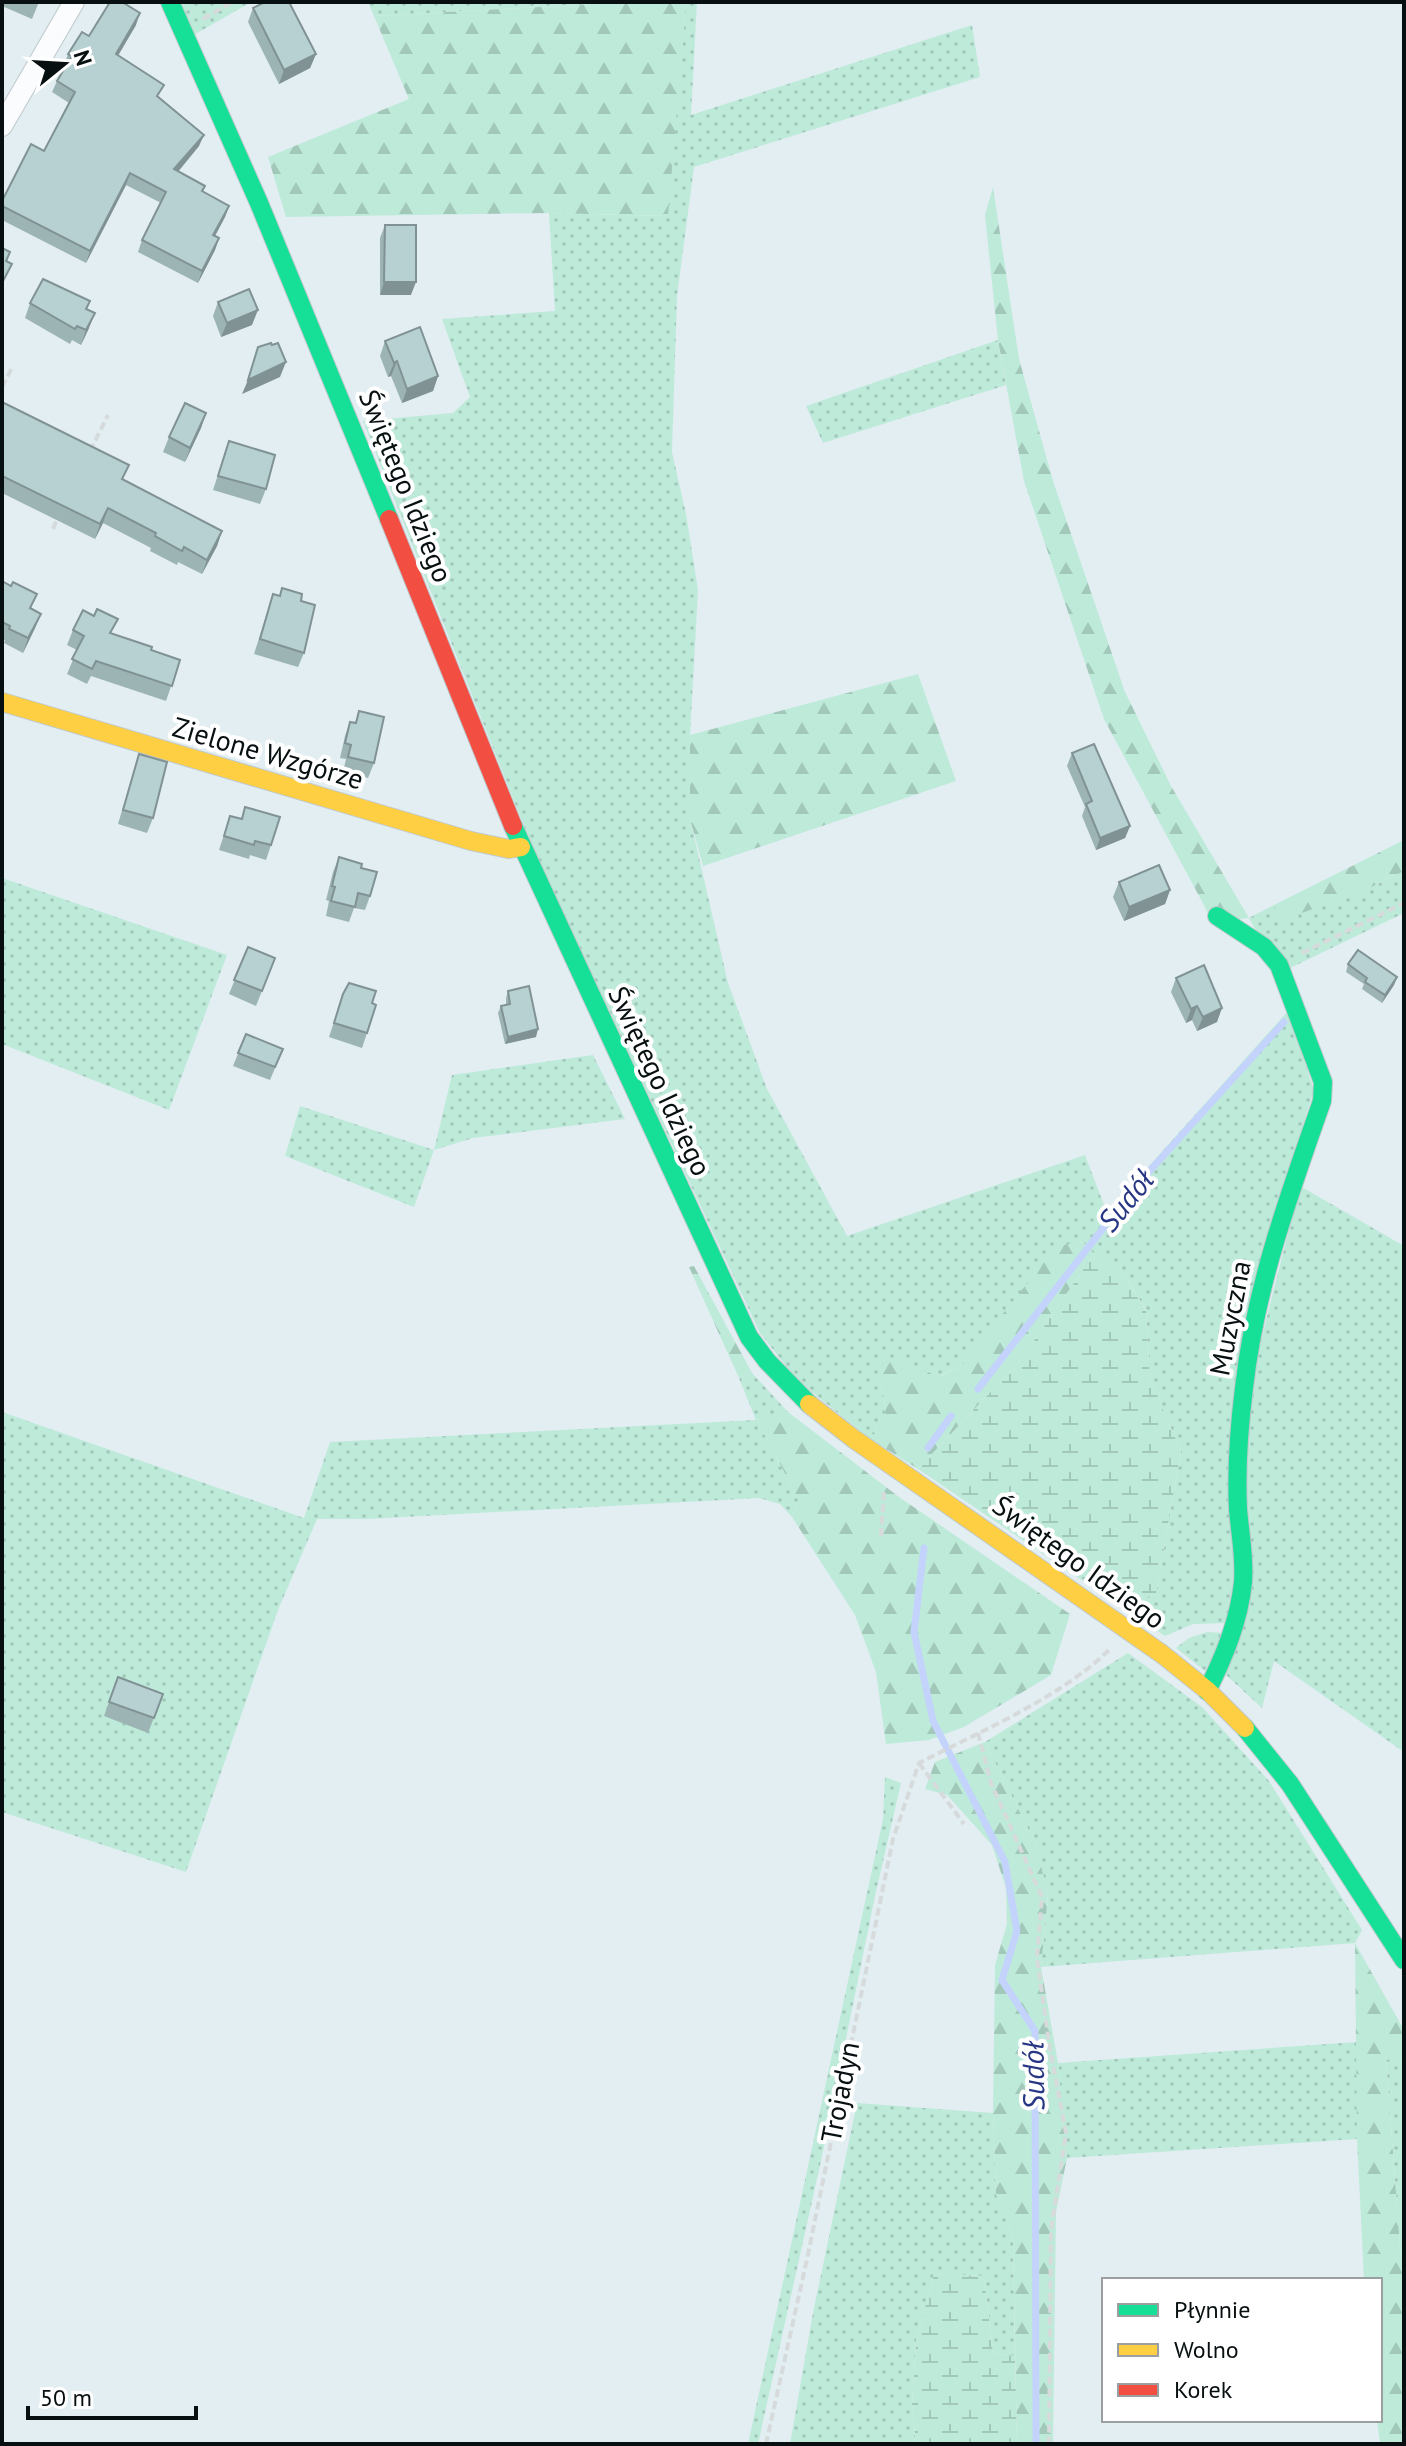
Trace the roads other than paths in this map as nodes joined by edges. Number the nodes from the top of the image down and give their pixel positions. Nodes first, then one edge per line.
1 (74, 2) edge
2 (170, 2) edge
3 (2, 126) edge
4 (2, 702) edge
5 (521, 847) junction
6 (1217, 916) dead end
7 (1207, 1691) junction
8 (1404, 1960) edge

1 - 3 street
2 - 5 street, Świętego Idziego
4 - 5 street, Zielone Wzgórze
5 - 7 street, Świętego Idziego
6 - 7 street, Muzyczna
7 - 8 street, Świętego Idziego

